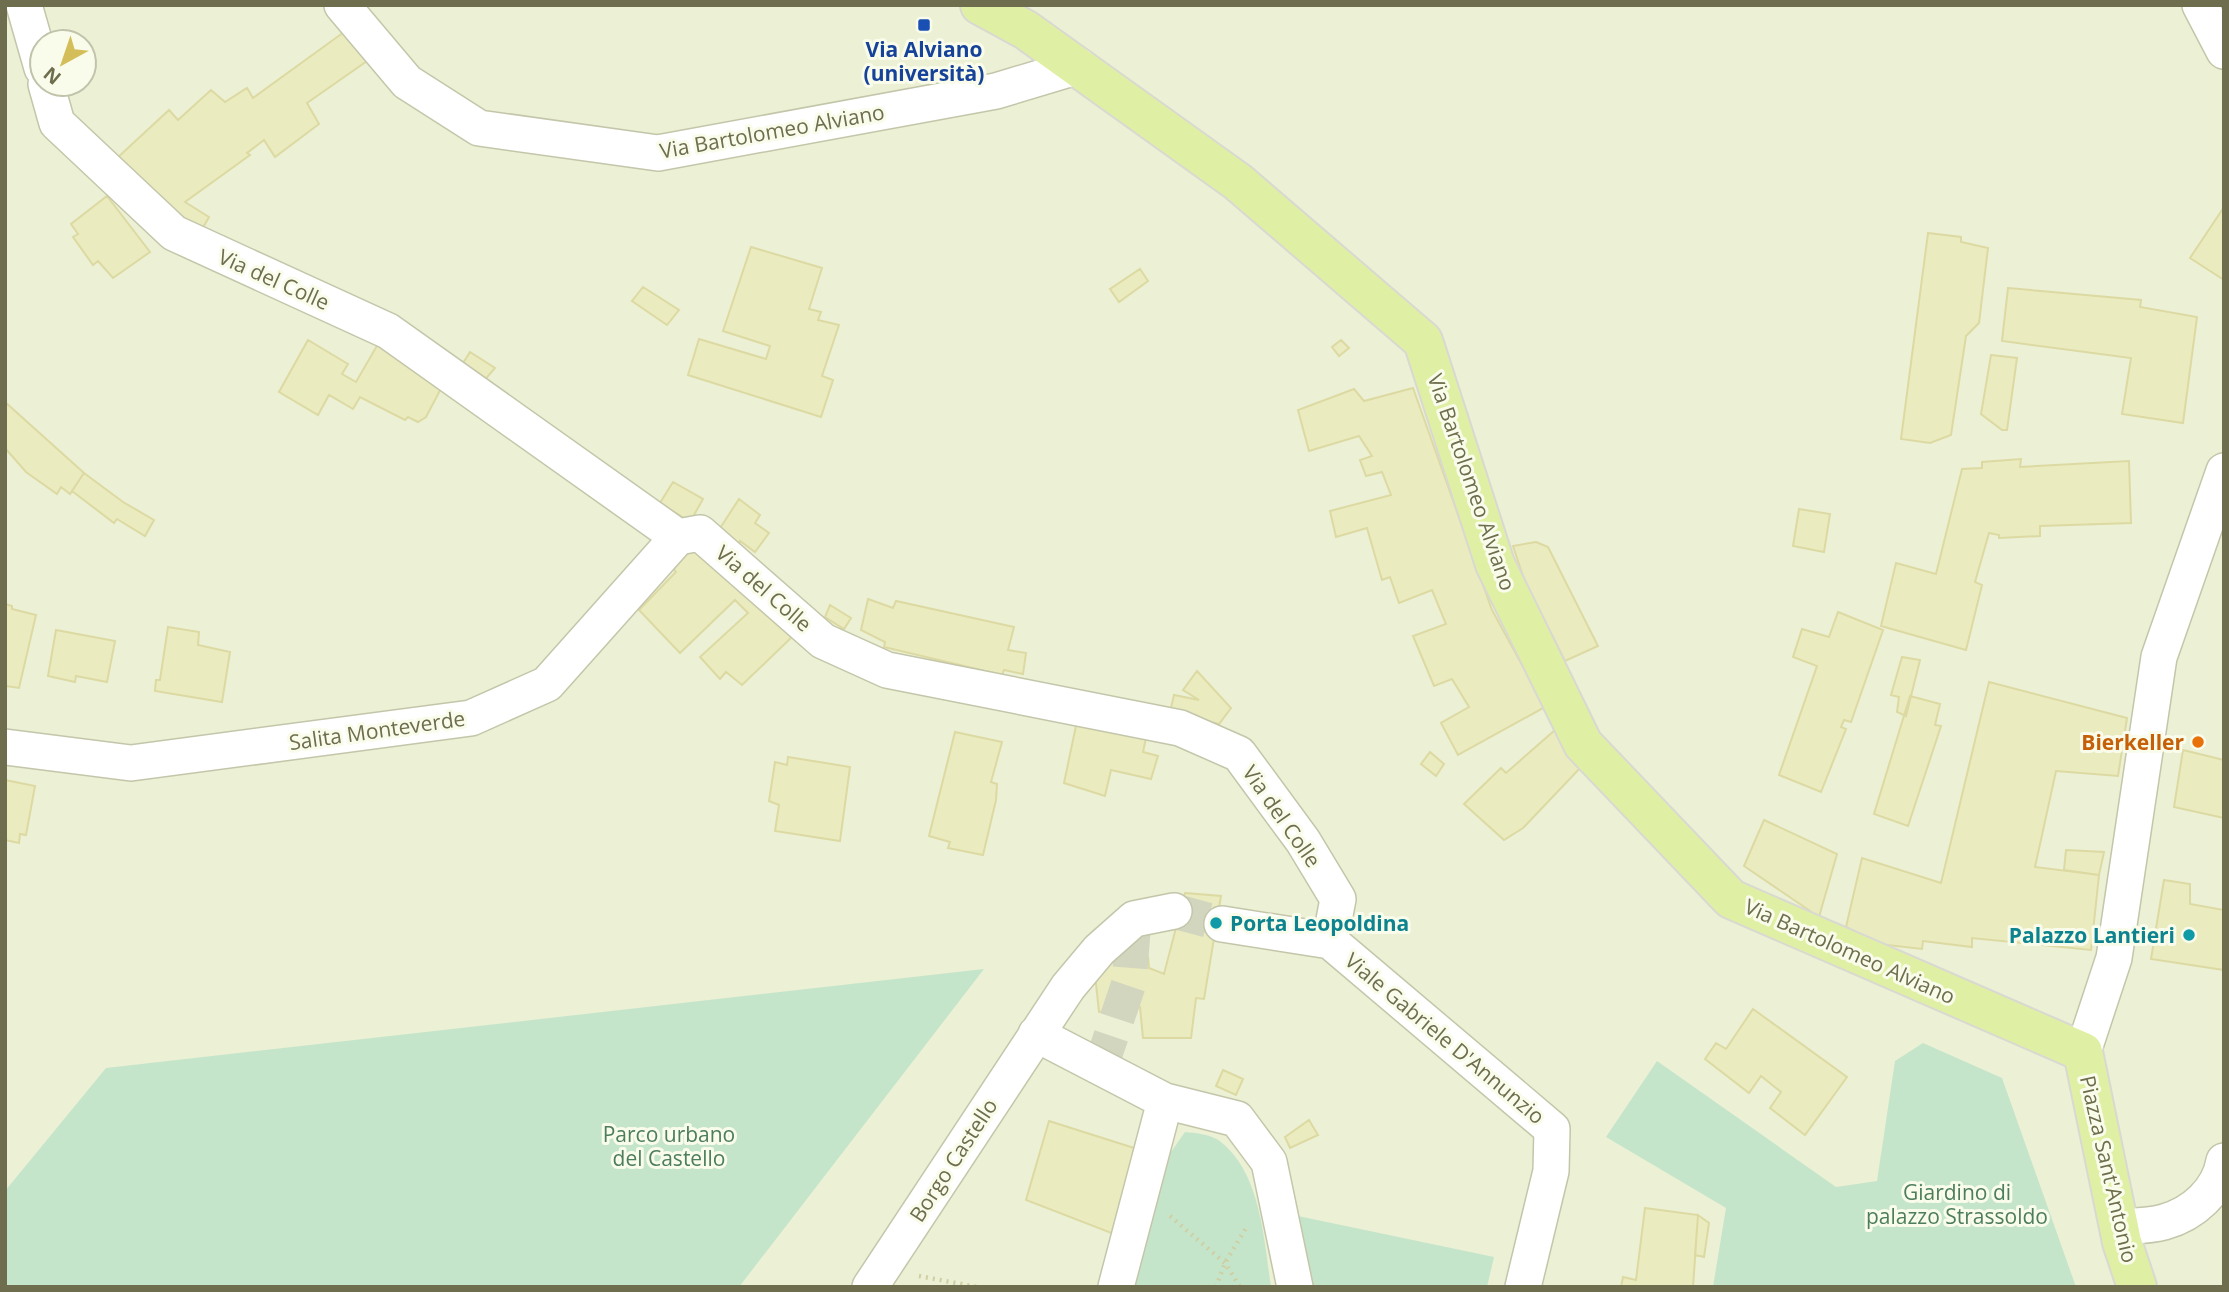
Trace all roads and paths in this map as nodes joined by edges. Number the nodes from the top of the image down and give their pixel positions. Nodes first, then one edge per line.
1 (24, 5) edge
2 (342, 5) edge
3 (980, 5) edge
4 (2200, 5) edge
5 (31, 28) edge
6 (2224, 51) edge
7 (1079, 66) junction
8 (51, 98) edge
9 (2222, 481) edge
10 (678, 537) junction
11 (5, 747) edge
12 (1174, 911) tunnel mouth
13 (1222, 925) tunnel mouth
14 (1330, 941) junction
15 (1036, 1034) junction
16 (2083, 1052) junction
17 (1165, 1101) junction
18 (2224, 1161) edge
19 (1141, 1192) junction
20 (1249, 1223) dead end
21 (2119, 1227) junction
22 (1225, 1263) junction
23 (876, 1278) edge
24 (977, 1287) edge
25 (1116, 1287) edge
26 (1216, 1287) edge
27 (1240, 1287) edge
28 (1295, 1287) edge
29 (1523, 1287) edge
30 (2137, 1287) edge

1 - 5 street
2 - 7 street, Via Bartolomeo Alviano
3 - 7 main road, Via Bartolomeo Alviano
4 - 6 street
7 - 16 main road, Via Bartolomeo Alviano
8 - 10 street, Via del Colle
9 - 16 street
10 - 11 street, Salita Monteverde
10 - 14 street, Via del Colle
12 - 15 street, Borgo Castello
13 - 14 street, Viale Gabriele D'Annunzio
14 - 29 street, Viale Gabriele D'Annunzio
15 - 17 street
15 - 23 street, Borgo Castello
16 - 21 main road, Piazza Sant'Antonio
17 - 19 street
17 - 28 street
18 - 21 street
19 - 22 path
19 - 25 street
20 - 22 path
21 - 30 main road, Piazza Sant'Antonio
22 - 26 path
22 - 27 path
23 - 24 path

